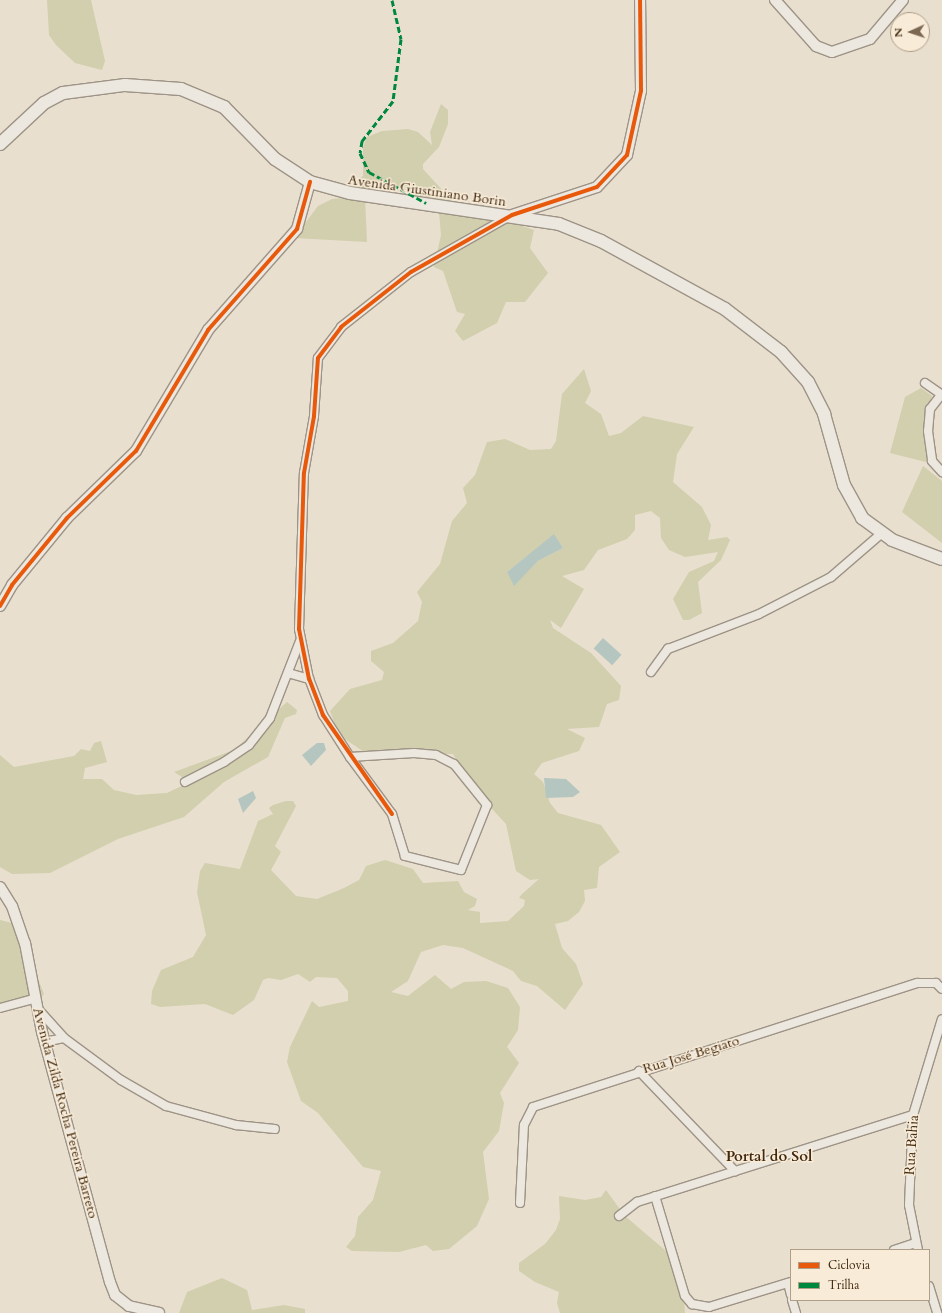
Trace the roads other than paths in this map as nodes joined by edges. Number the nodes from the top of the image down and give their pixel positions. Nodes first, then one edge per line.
1 (640, 0) edge
2 (775, 0) edge
3 (903, 0) edge
4 (0, 144) edge
5 (310, 182) junction
6 (512, 215) junction
7 (925, 383) dead end
8 (941, 395) edge
9 (942, 472) edge
10 (882, 533) junction
11 (942, 559) edge
12 (0, 606) edge
13 (301, 640) junction
14 (288, 672) junction
15 (651, 672) dead end
16 (309, 679) junction
17 (350, 758) junction
18 (185, 782) dead end
19 (0, 887) edge
20 (942, 989) edge
21 (35, 1003) junction
22 (0, 1008) edge
23 (942, 1019) edge
24 (64, 1038) junction
25 (44, 1042) junction
26 (639, 1071) junction
27 (913, 1115) junction
28 (275, 1129) dead end
29 (735, 1171) junction
30 (655, 1196) junction
31 (520, 1203) dead end
32 (619, 1216) dead end
33 (917, 1246) edge
34 (900, 1249) edge
35 (789, 1282) edge
36 (930, 1289) edge
37 (792, 1301) edge
38 (159, 1313) edge
39 (796, 1313) edge
40 (937, 1313) edge

1 - 6 street
2 - 3 street
4 - 5 main road, Avenida Giustiniano Borin
5 - 6 main road, Avenida Giustiniano Borin
5 - 12 street
6 - 10 main road, Avenida Giustiniano Borin
6 - 13 street
7 - 8 street
8 - 9 street
10 - 11 main road, Avenida Giustiniano Borin
10 - 15 street
13 - 14 street
13 - 16 street
14 - 16 street
14 - 18 street
16 - 17 street
17 - 17 street
19 - 21 street, Avenida Zilda Rocha Pereira Barreto
20 - 26 street, Rua José Begiato
21 - 22 street
21 - 24 street
21 - 25 street, Avenida Zilda Rocha Pereira Barreto
23 - 27 street, Rua Bahia
24 - 25 street
24 - 28 street
25 - 38 street, Avenida Zilda Rocha Pereira Barreto
26 - 29 street
26 - 31 street, Rua José Begiato
27 - 29 street
27 - 33 street, Rua Bahia
29 - 30 street
30 - 32 street
30 - 35 street
33 - 34 street
36 - 40 street
37 - 39 street

